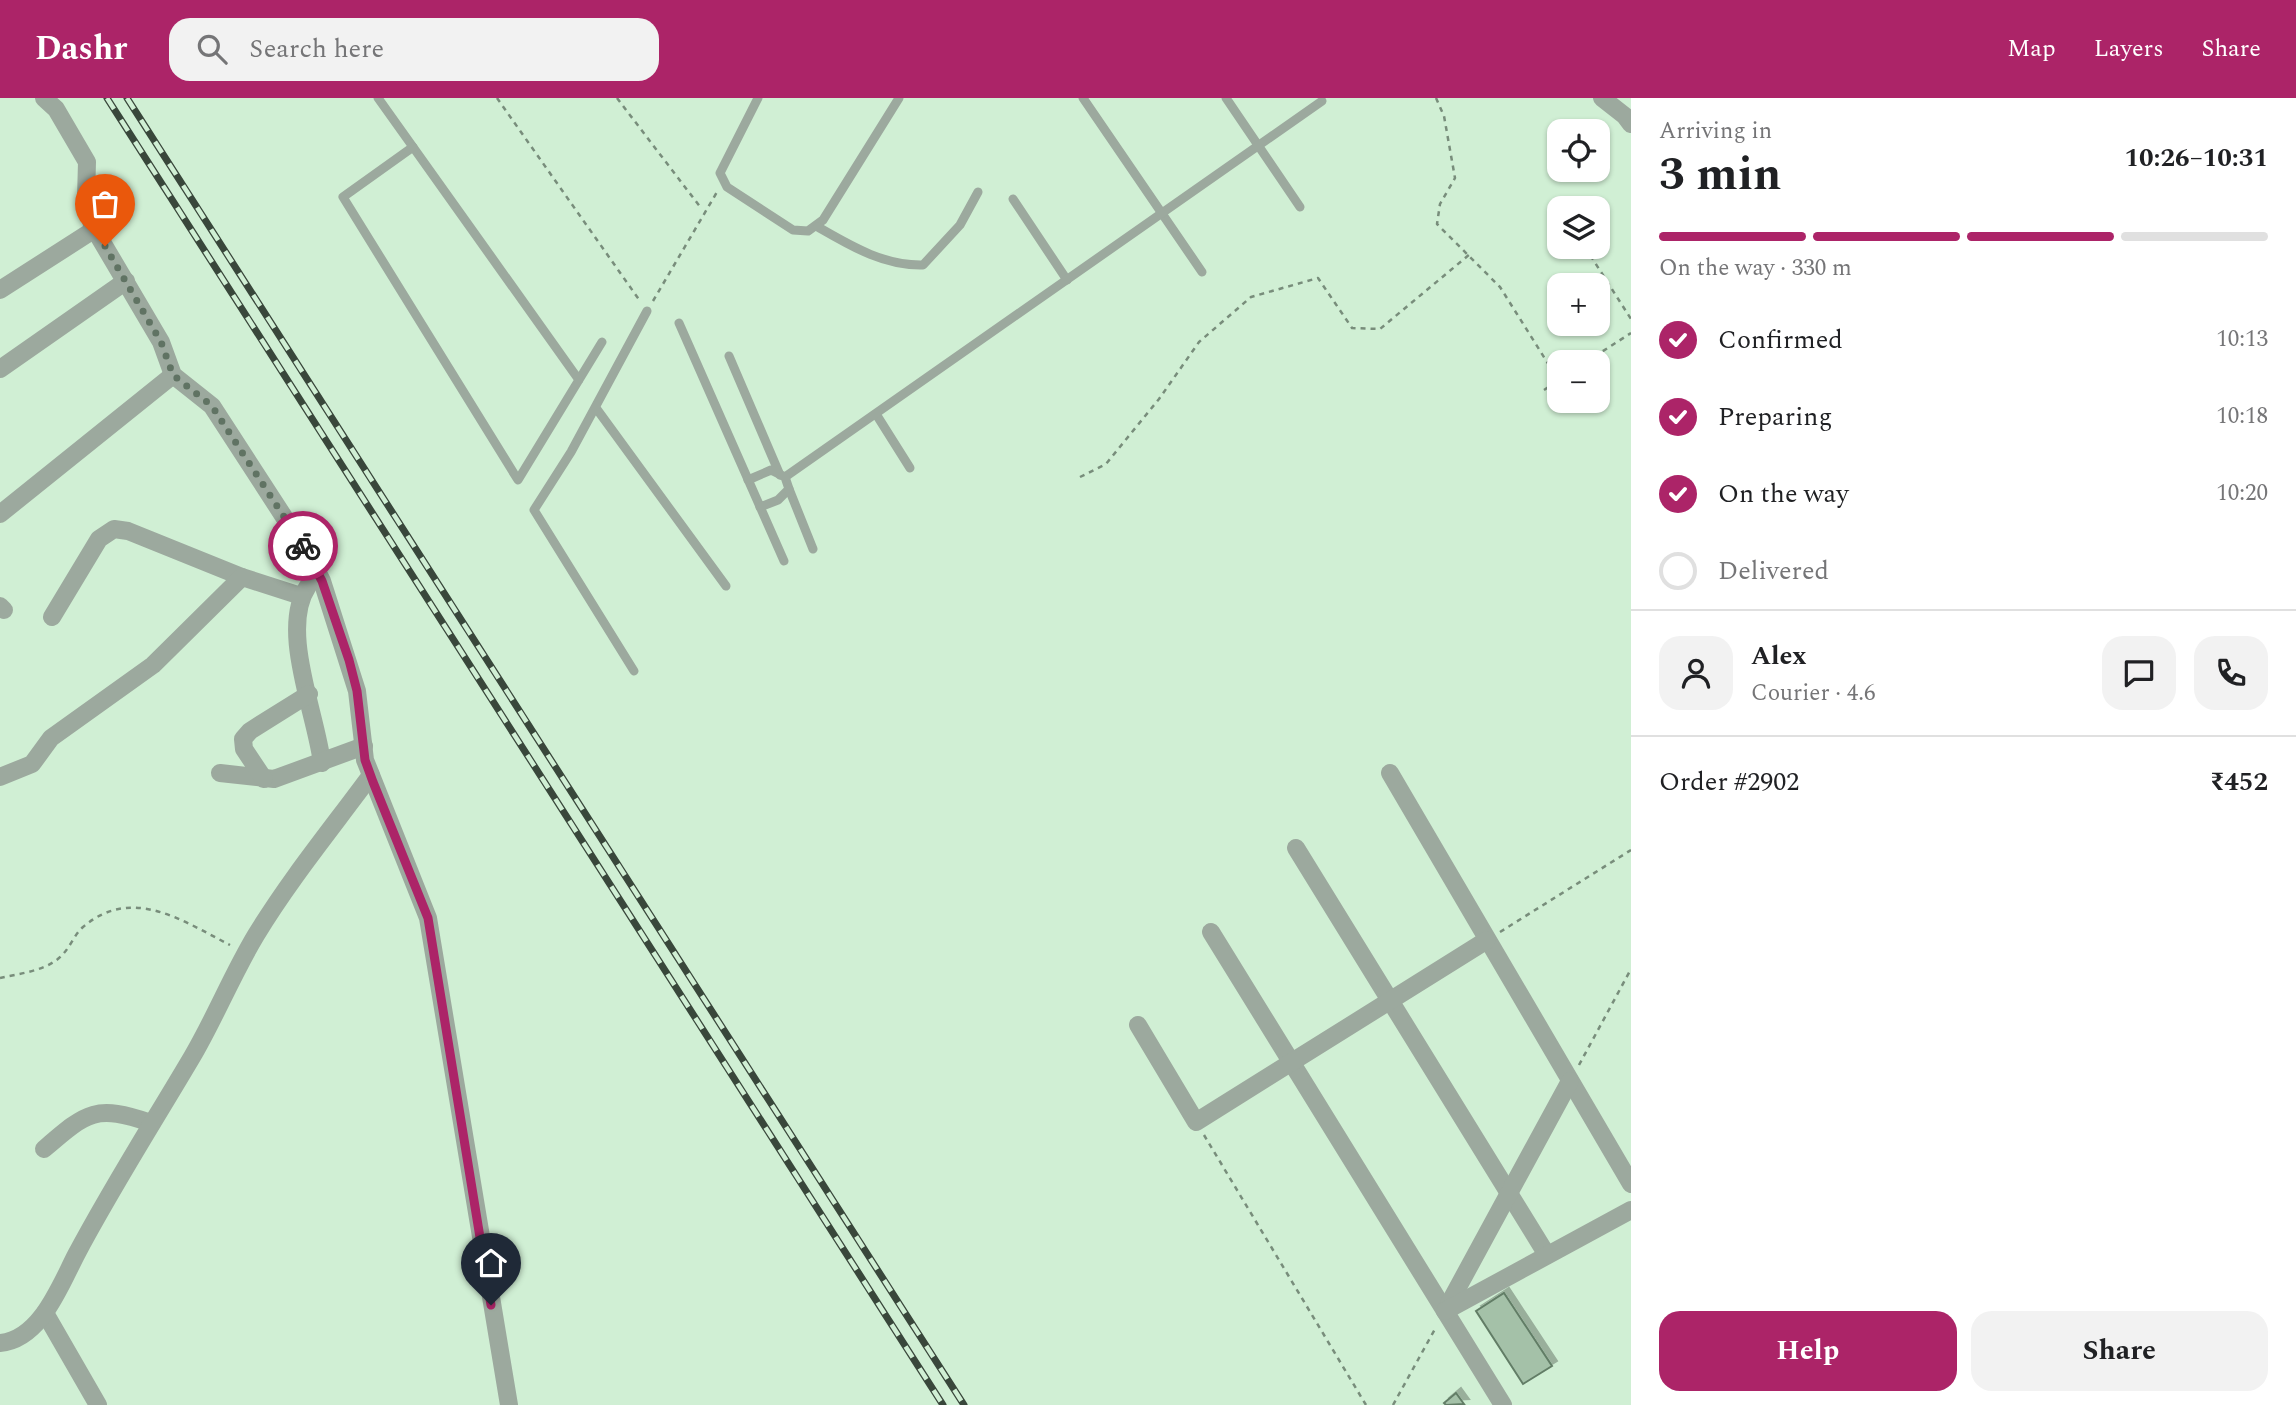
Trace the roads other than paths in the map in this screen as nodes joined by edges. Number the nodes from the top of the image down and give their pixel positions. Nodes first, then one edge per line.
1 (44, 98) edge
2 (378, 98) edge
3 (758, 98) edge
4 (899, 98) edge
5 (1083, 98) edge
6 (1226, 98) edge
7 (1602, 98) edge
8 (1321, 101) dead end
9 (1631, 124) edge
10 (1259, 145) junction
11 (413, 147) junction
12 (978, 192) dead end
13 (1013, 199) dead end
14 (1300, 207) dead end
15 (1163, 212) junction
16 (818, 227) junction
17 (95, 229) junction
18 (1202, 272) dead end
19 (1067, 280) junction
20 (126, 281) junction
21 (0, 290) edge
22 (647, 311) road end
23 (679, 323) dead end
24 (602, 342) dead end
25 (729, 356) dead end
26 (0, 369) edge
27 (173, 375) junction
28 (579, 380) junction
29 (596, 408) junction
30 (876, 414) junction
31 (910, 468) dead end
32 (783, 476) junction
33 (748, 480) junction
34 (789, 489) junction
35 (760, 507) junction
36 (0, 514) edge
37 (813, 550) dead end
38 (784, 561) dead end
39 (317, 573) junction
40 (242, 577) junction
41 (726, 586) dead end
42 (302, 596) junction
43 (52, 617) dead end
44 (634, 671) dead end
45 (309, 694) junction
46 (364, 746) junction
47 (322, 763) junction
48 (220, 773) dead end
49 (1390, 774) dead end
50 (371, 775) junction
51 (0, 777) edge
52 (264, 779) junction
53 (1296, 848) dead end
54 (1211, 932) dead end
55 (1487, 940) junction
56 (1391, 1001) junction
57 (1138, 1025) dead end
58 (1292, 1063) junction
59 (1570, 1081) junction
60 (151, 1123) junction
61 (44, 1149) dead end
62 (1631, 1184) edge
63 (1509, 1193) junction
64 (1631, 1210) edge
65 (1547, 1255) junction
66 (1445, 1311) junction
67 (45, 1313) junction
68 (0, 1343) edge
69 (98, 1405) edge
70 (509, 1405) edge
71 (1503, 1405) edge

1 - 17 street
2 - 11 lane
3 - 16 lane
4 - 16 lane
5 - 15 lane
6 - 10 lane
7 - 9 street
8 - 10 lane
10 - 14 lane
10 - 15 lane
11 - 28 lane
11 - 28 lane
12 - 16 lane
13 - 19 lane
15 - 18 lane
15 - 19 lane
17 - 20 street
17 - 21 street
19 - 30 lane
20 - 26 street
20 - 27 street
22 - 29 lane
23 - 33 lane
24 - 28 lane
25 - 32 lane
27 - 36 street
27 - 39 street
29 - 41 lane
29 - 44 lane
30 - 31 lane
30 - 32 lane
32 - 33 lane
32 - 34 lane
33 - 35 lane
34 - 35 lane
34 - 37 lane
35 - 38 lane
39 - 42 street
39 - 46 street
40 - 42 street
40 - 43 street
40 - 51 street
42 - 45 street
45 - 47 street
45 - 52 street
46 - 47 street
46 - 50 street
47 - 52 street
48 - 52 street
49 - 55 street
50 - 60 street
50 - 70 street
53 - 56 street
54 - 58 street
55 - 56 street
55 - 59 street
56 - 58 street
56 - 63 street
57 - 58 street
58 - 66 street
59 - 62 street
59 - 63 street
60 - 61 street
60 - 67 street
63 - 65 street
63 - 66 street
64 - 65 street
65 - 66 street
66 - 71 street
67 - 68 street
67 - 69 street

